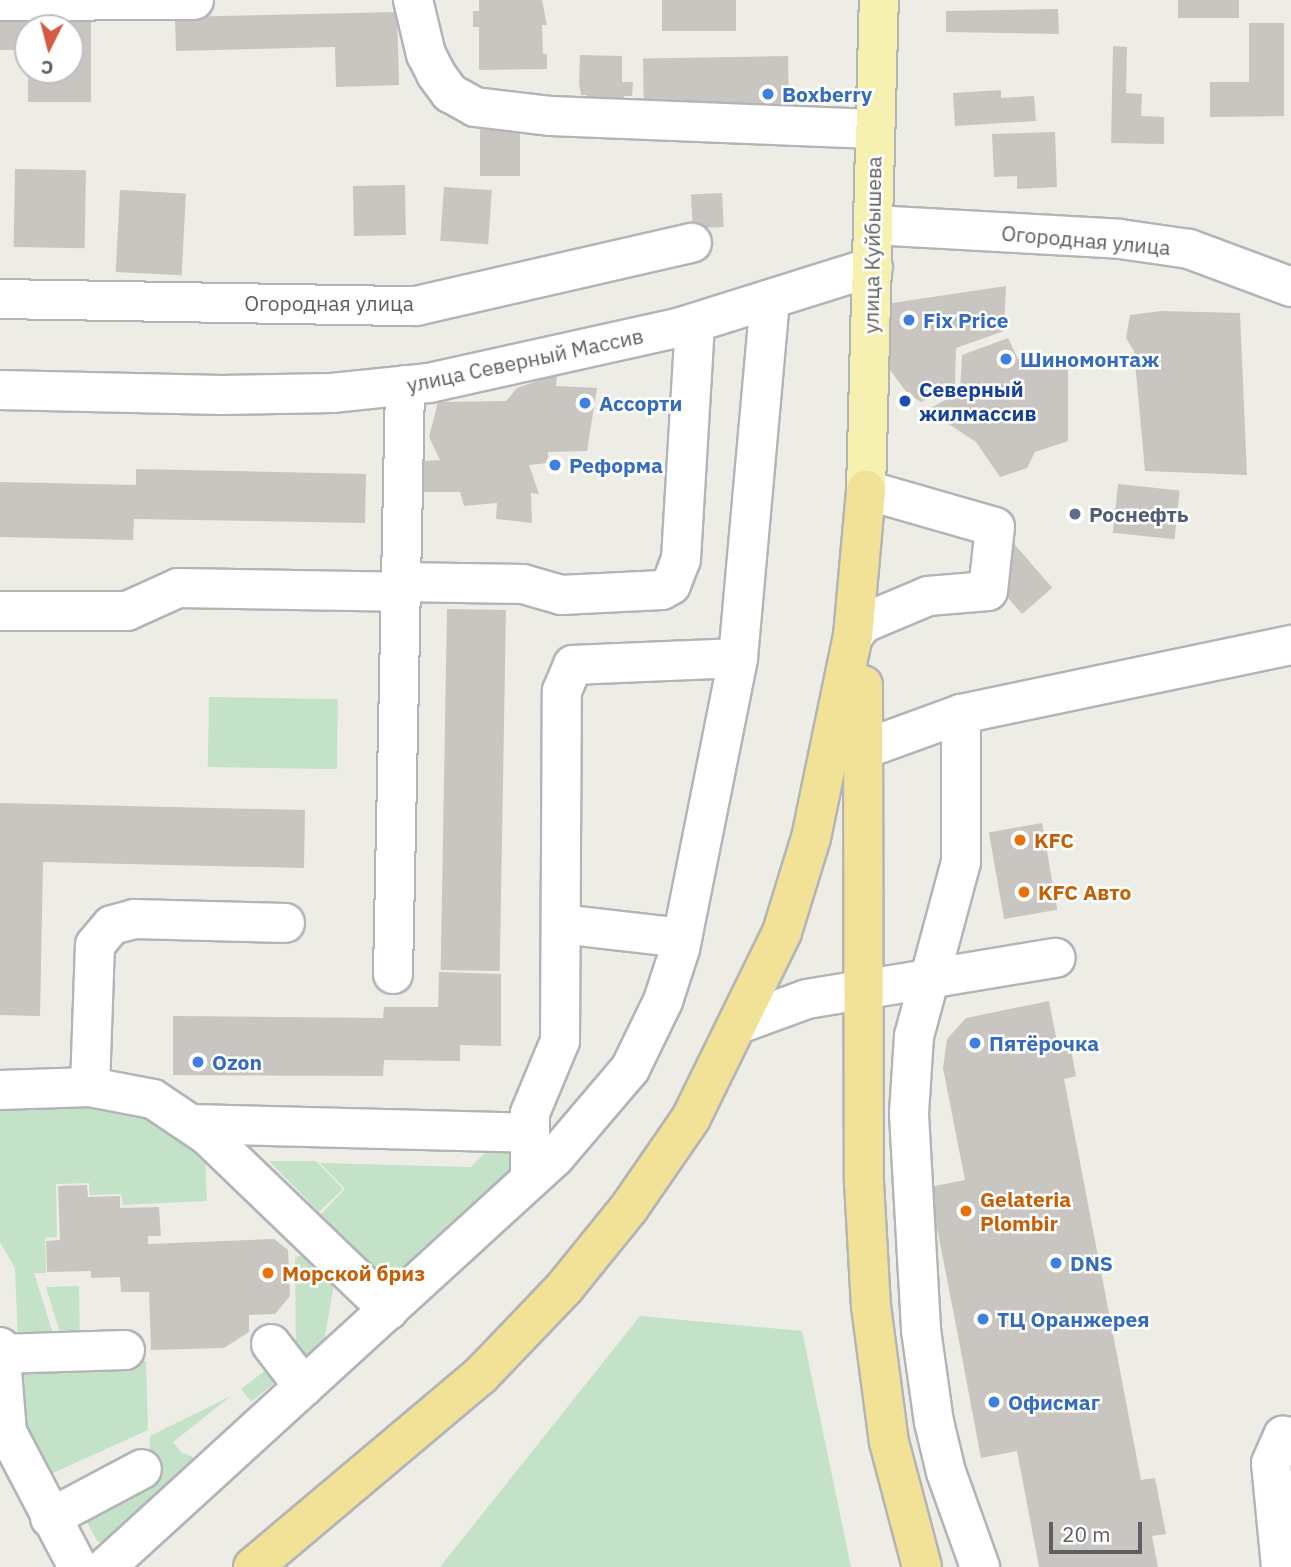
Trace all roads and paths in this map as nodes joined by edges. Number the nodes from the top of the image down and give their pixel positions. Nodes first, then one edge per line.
1 (194, 0) edge
2 (413, 0) edge
3 (879, 0) edge
4 (0, 1) edge
5 (873, 129) junction
6 (873, 225) junction
7 (692, 243) dead end
8 (873, 267) junction
9 (1291, 287) edge
10 (0, 299) edge
11 (770, 299) junction
12 (695, 323) junction
13 (405, 385) junction
14 (0, 390) edge
15 (866, 491) junction
16 (398, 587) junction
17 (0, 611) edge
18 (859, 629) junction
19 (1291, 645) edge
20 (738, 658) junction
21 (961, 714) junction
22 (862, 750) junction
23 (285, 923) dead end
24 (561, 924) junction
25 (682, 937) junction
26 (1056, 958) dead end
27 (393, 974) dead end
28 (929, 979) junction
29 (862, 989) junction
30 (738, 1024) junction
31 (90, 1087) junction
32 (0, 1090) edge
33 (191, 1124) junction
34 (529, 1133) junction
35 (530, 1179) junction
36 (388, 1310) junction
37 (271, 1343) dead end
38 (0, 1347) edge
39 (125, 1350) dead end
40 (1, 1354) edge
41 (304, 1387) junction
42 (1291, 1437) edge
43 (142, 1468) dead end
44 (50, 1518) junction
45 (78, 1567) edge
46 (106, 1567) edge
47 (253, 1567) edge
48 (922, 1567) edge
49 (980, 1567) edge
50 (1281, 1567) edge

1 - 4 street
2 - 5 street
3 - 5 main road, улица Куйбышева
5 - 6 main road, улица Куйбышева
6 - 8 main road, улица Куйбышева
6 - 9 street, Огородная улица
7 - 10 street, Огородная улица
8 - 11 street, улица Северный Массив
8 - 15 main road, улица Куйбышева
11 - 12 street, улица Северный Массив
11 - 20 street
12 - 13 street, улица Северный Массив
12 - 16 street
13 - 14 street, улица Северный Массив
13 - 16 street
15 - 18 highway
15 - 18 street
16 - 17 street
16 - 27 street
18 - 22 highway
18 - 30 highway
19 - 21 street
20 - 24 street
20 - 25 street
21 - 22 street
21 - 28 street
22 - 29 highway
23 - 31 street
24 - 25 street
24 - 34 street
25 - 35 street
26 - 28 street
28 - 29 street
28 - 49 street
29 - 30 street
29 - 48 highway
30 - 47 highway
31 - 32 street
31 - 33 street
33 - 34 street
33 - 36 street
34 - 35 street
35 - 36 street
36 - 41 street
37 - 41 street
38 - 40 street
39 - 40 street
40 - 44 street
41 - 46 street
42 - 50 street
43 - 44 street
44 - 45 street

